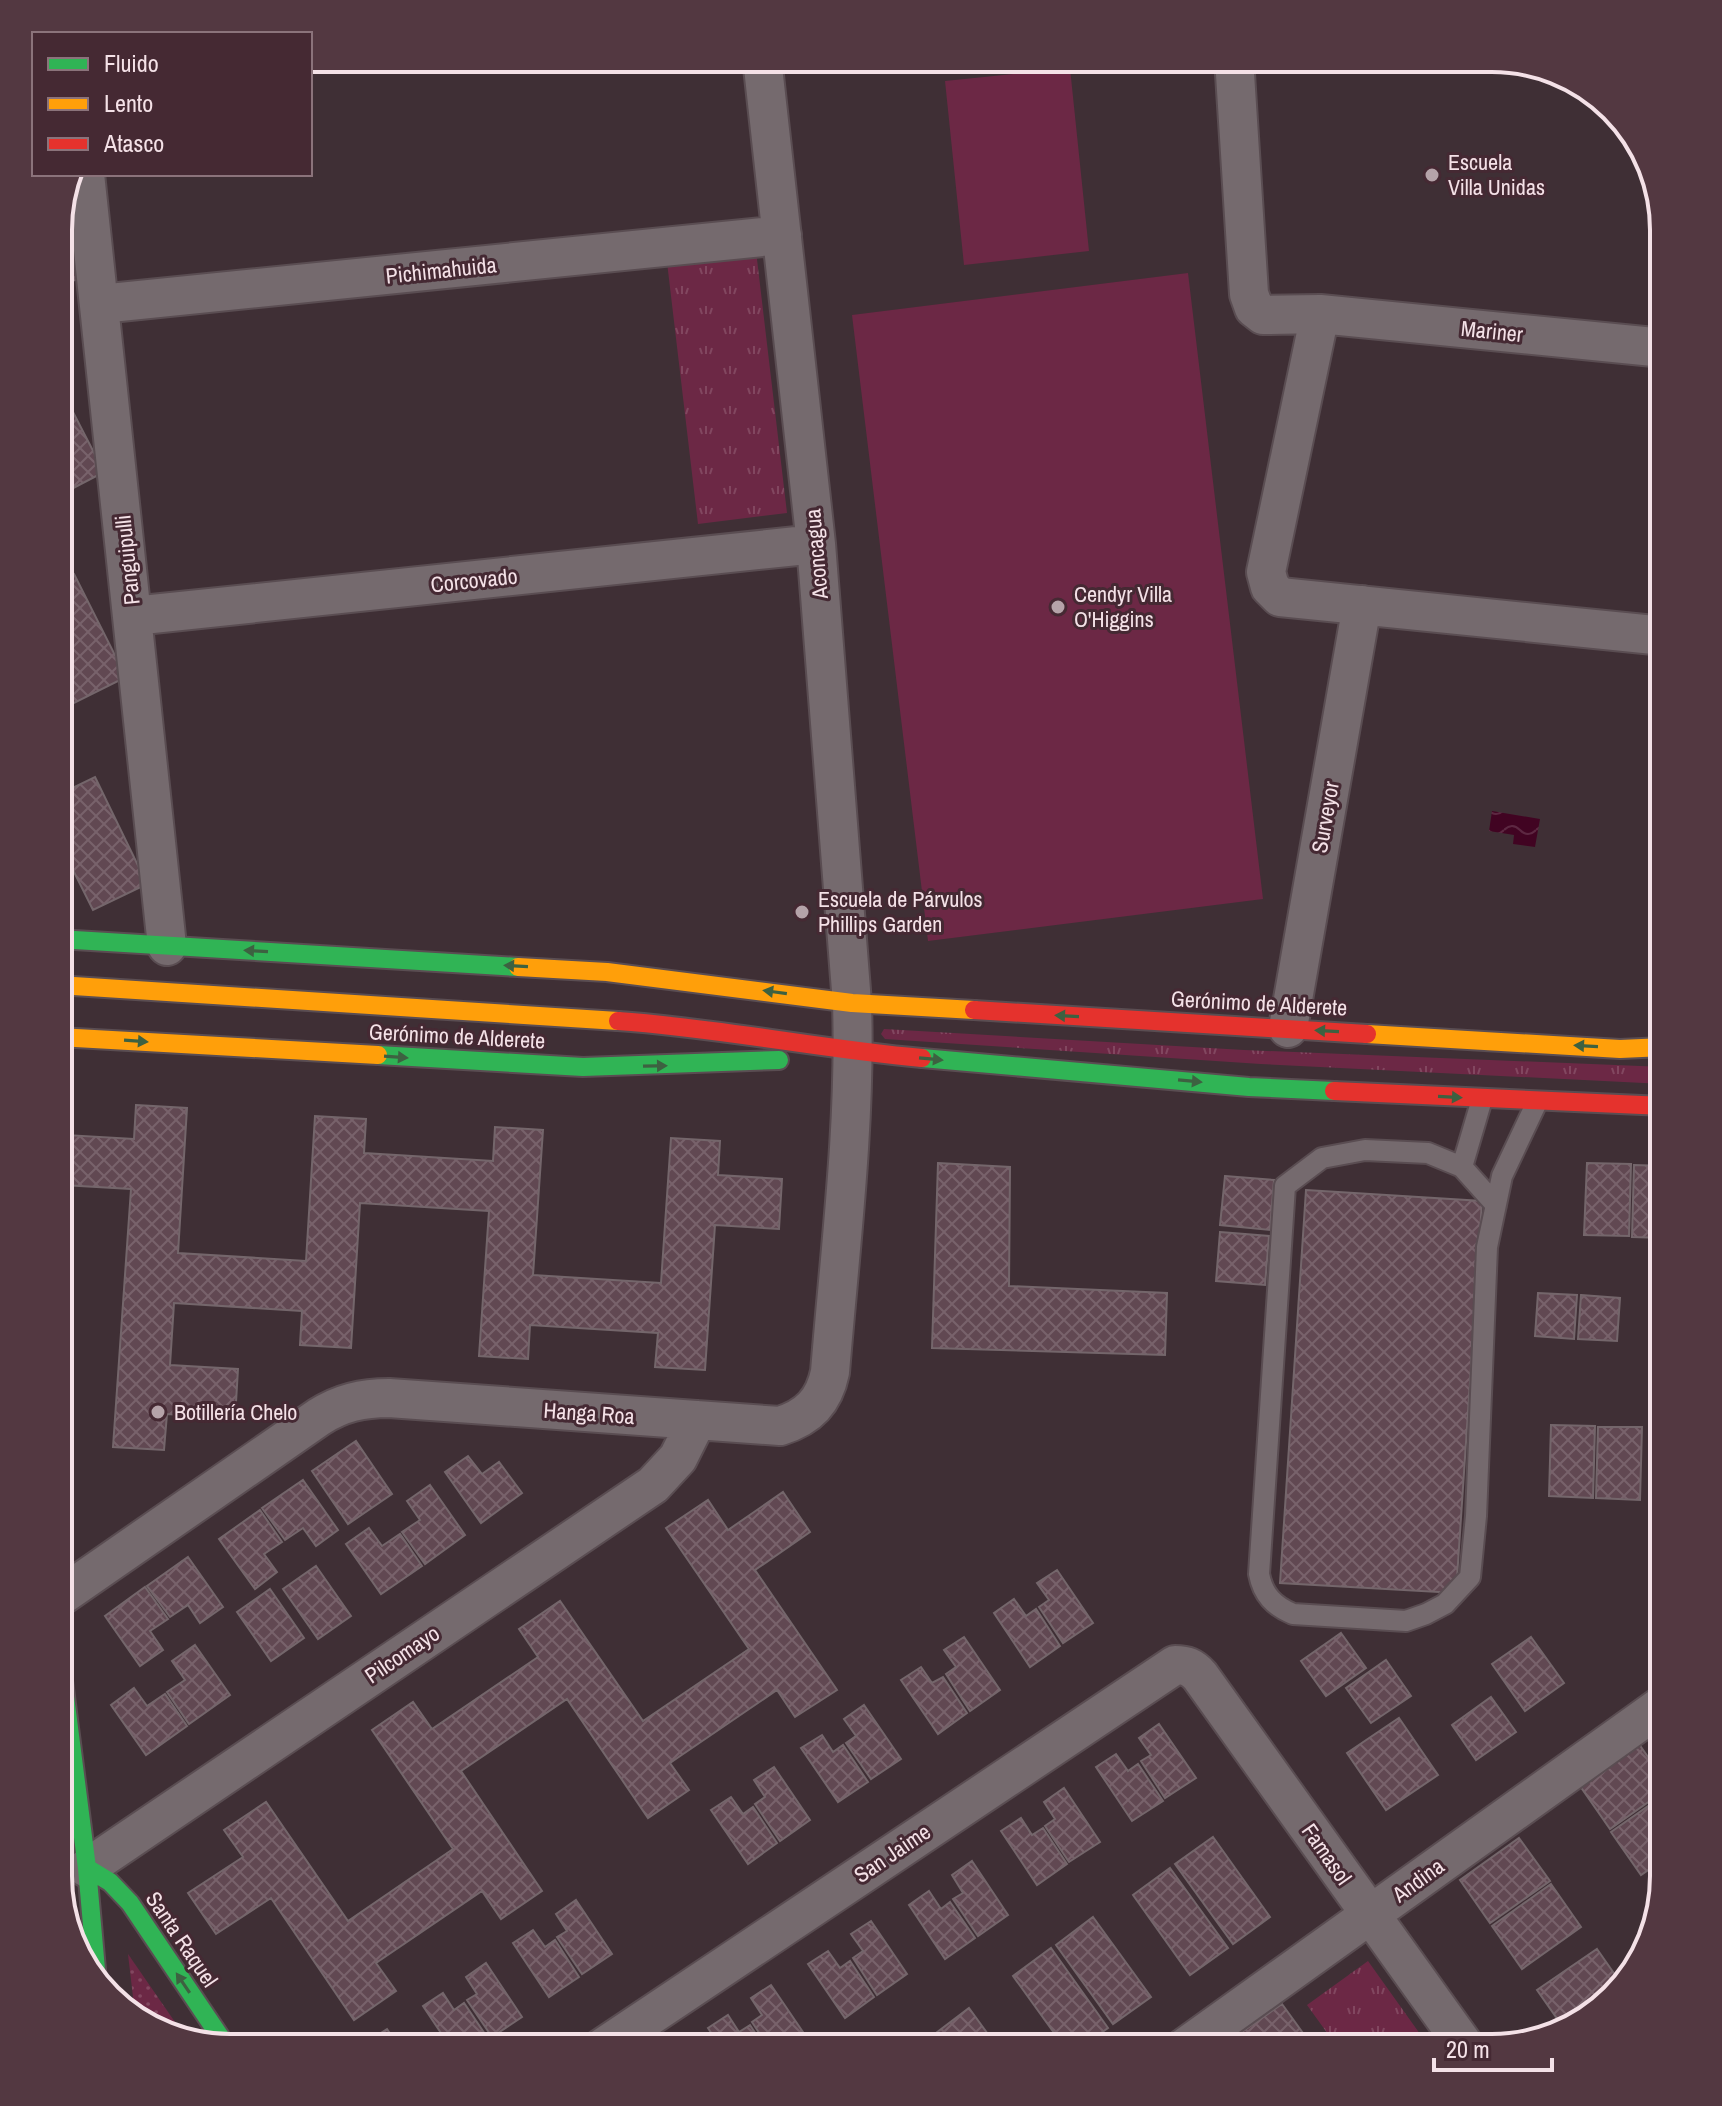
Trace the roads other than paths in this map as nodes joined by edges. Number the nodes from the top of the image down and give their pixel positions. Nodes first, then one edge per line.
1 (764, 72) edge
2 (1235, 72) edge
3 (85, 176) edge
4 (782, 235) junction
5 (100, 304) junction
6 (1320, 314) junction
7 (1650, 347) edge
8 (816, 544) junction
9 (1362, 605) junction
10 (133, 616) junction
11 (1650, 635) edge
12 (72, 940) edge
13 (167, 946) junction
14 (72, 986) edge
15 (852, 1003) junction
16 (778, 1012) dead end
17 (749, 1016) dead end
18 (676, 1025) junction
19 (1288, 1028) junction
20 (72, 1038) edge
21 (1650, 1048) edge
22 (853, 1052) junction
23 (1482, 1099) junction
24 (1537, 1102) junction
25 (1650, 1106) edge
26 (1462, 1167) junction
27 (1496, 1205) junction
28 (697, 1420) junction
29 (72, 1588) edge
30 (1185, 1665) joint
31 (1650, 1722) edge
32 (72, 1751) edge
33 (87, 1868) junction
34 (1371, 1915) junction
35 (95, 1957) edge
36 (218, 2034) edge
37 (623, 2034) edge
38 (1204, 2034) edge
39 (1456, 2034) edge

1 - 4 street, Aconcagua
2 - 6 street, Mariner
3 - 5 street, Panguipulli
4 - 5 street, Pichimahuida
4 - 8 street, Aconcagua
5 - 10 street, Panguipulli
6 - 7 street, Mariner
6 - 9 street
8 - 10 street, Corcovado
8 - 15 street, Aconcagua
9 - 11 street
9 - 19 street, Surveyor
10 - 13 street, Panguipulli
12 - 13 main road, Gerónimo de Alderete
15 -> 13 main road, Gerónimo de Alderete
14 - 18 main road, Gerónimo de Alderete
15 - 16 main road, Gerónimo de Alderete
19 -> 15 main road, Gerónimo de Alderete
15 - 22 street, Aconcagua
17 - 18 main road, Gerónimo de Alderete
18 - 22 main road, Gerónimo de Alderete
21 -> 19 main road, Gerónimo de Alderete
20 -> 22 main road, Gerónimo de Alderete
22 -> 23 main road, Gerónimo de Alderete
22 - 28 street, Hanga Roa
23 - 24 main road, Gerónimo de Alderete
23 - 26 lane
24 - 25 main road, Gerónimo de Alderete
24 - 27 lane
26 - 27 lane
26 - 27 lane
28 - 29 street, Hanga Roa
28 - 33 street, Pilcomayo
30 - 34 street, Famasol
30 - 37 street, San Jaime
31 - 34 street, Andina
32 - 33 main road
33 - 35 main road
36 -> 33 main road, Santa Raquel
34 - 38 street, Andina
34 - 39 street, Famasol

